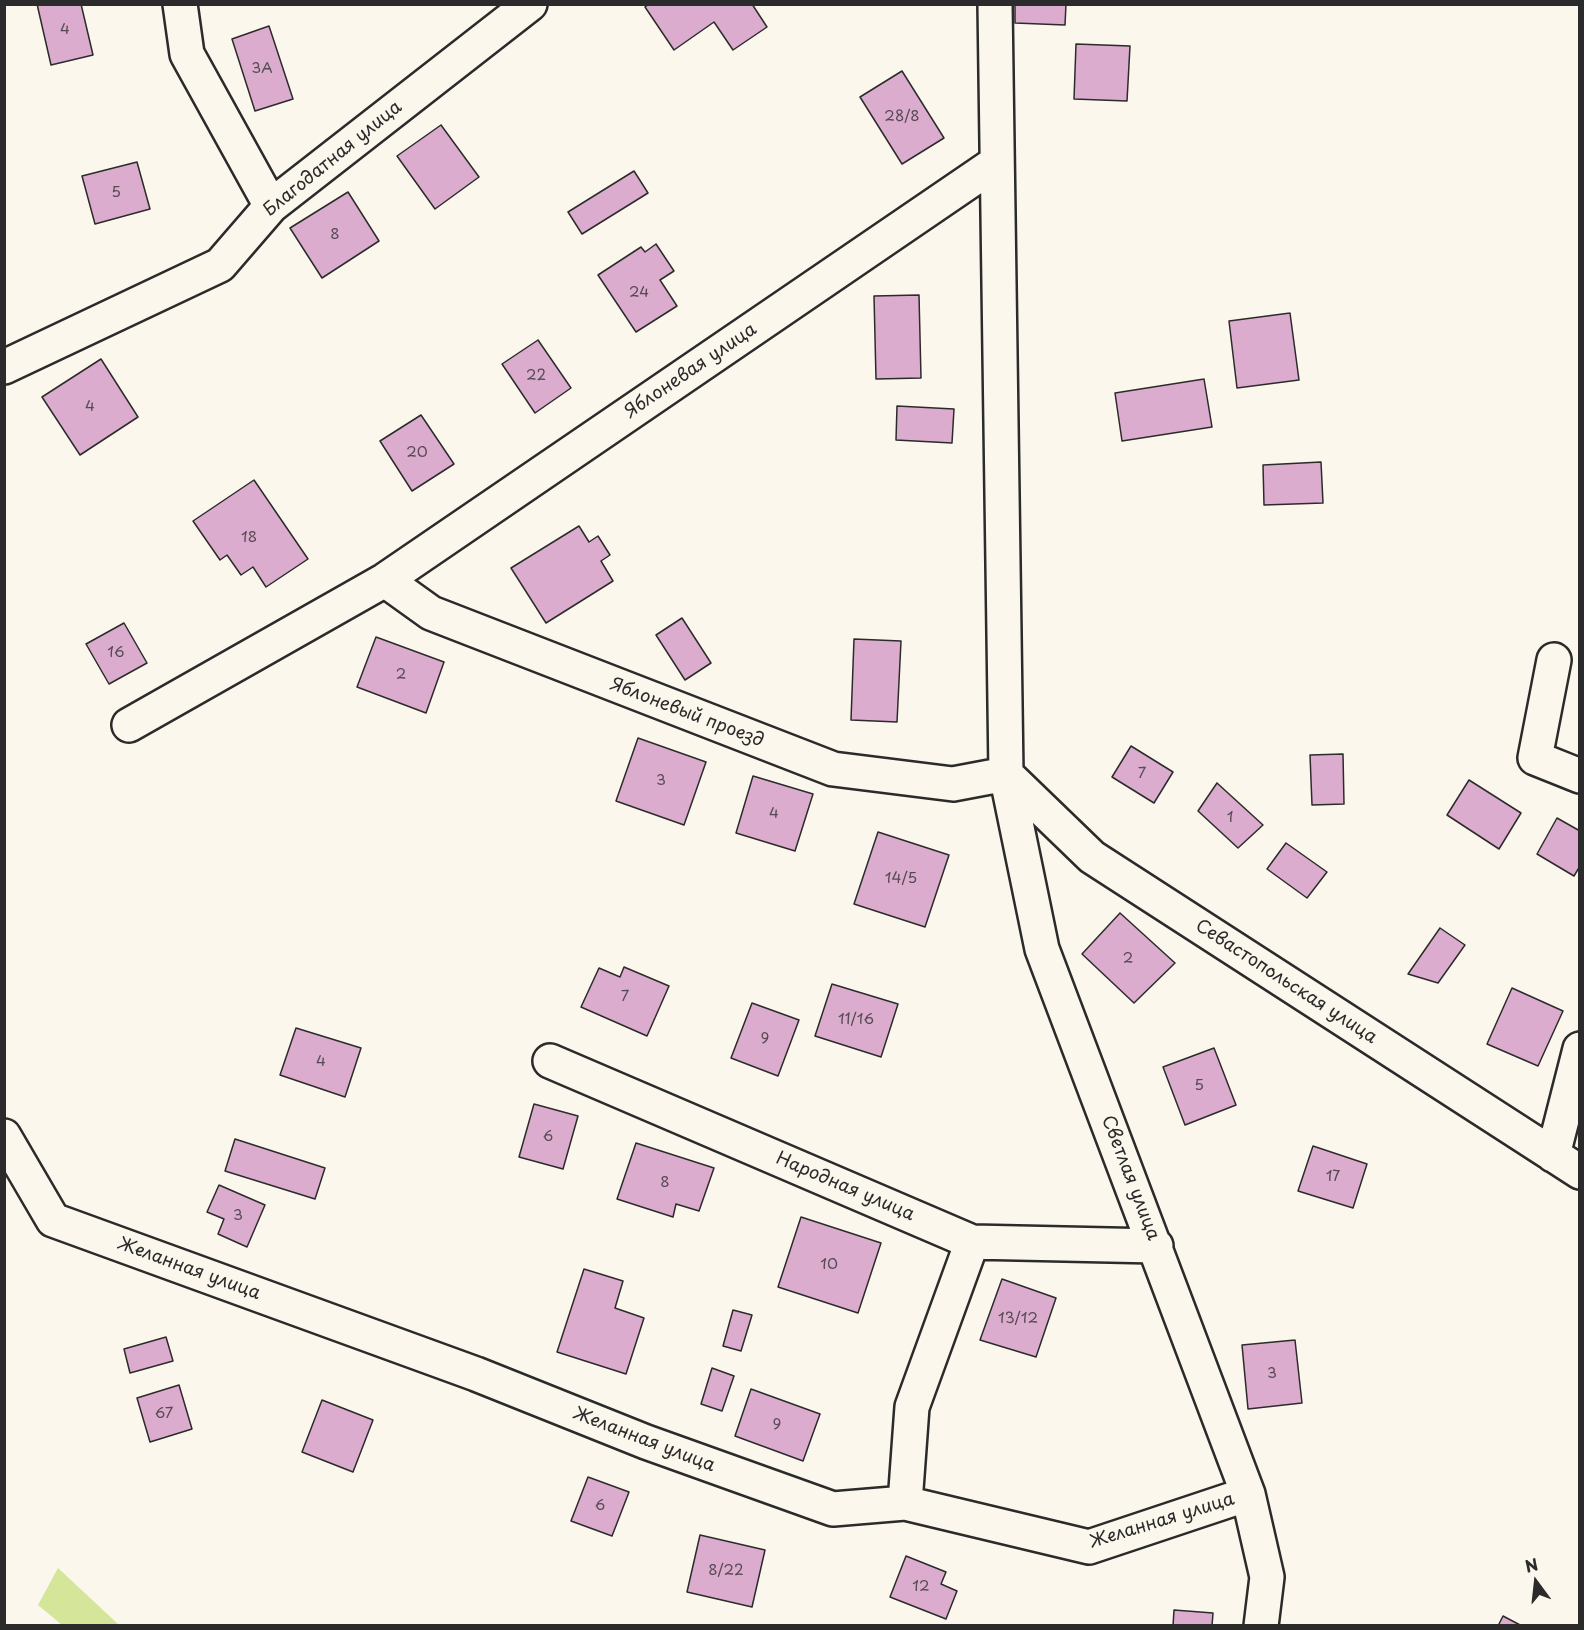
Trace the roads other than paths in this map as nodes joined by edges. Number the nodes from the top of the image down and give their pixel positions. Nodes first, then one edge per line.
1 (180, 4) edge
2 (530, 4) edge
3 (995, 4) edge
4 (996, 163) junction
5 (270, 206) junction
6 (4, 367) edge
7 (385, 580) junction
8 (1554, 660) dead end
9 (129, 725) dead end
10 (1006, 774) junction
11 (1580, 776) edge
12 (1580, 1048) edge
13 (550, 1061) dead end
14 (4, 1136) edge
15 (1566, 1164) edge
16 (972, 1242) junction
17 (1156, 1246) junction
18 (1248, 1494) junction
19 (905, 1503) junction
20 (1261, 1626) edge

1 - 5 street
2 - 5 street, Благодатная улица
3 - 4 street, Светлая улица
4 - 7 street, Яблоневая улица
4 - 10 street, Светлая улица
5 - 6 street, Благодатная улица
7 - 9 street, Яблоневая улица
7 - 10 street, Яблоневый проезд
8 - 11 street
10 - 15 street, Севастопольская улица
10 - 17 street, Светлая улица
12 - 15 street
13 - 16 street, Народная улица
14 - 19 street, Желанная улица
16 - 17 street, Народная улица
16 - 19 street
17 - 18 street, Светлая улица
18 - 19 street, Желанная улица
18 - 20 street, Светлая улица

